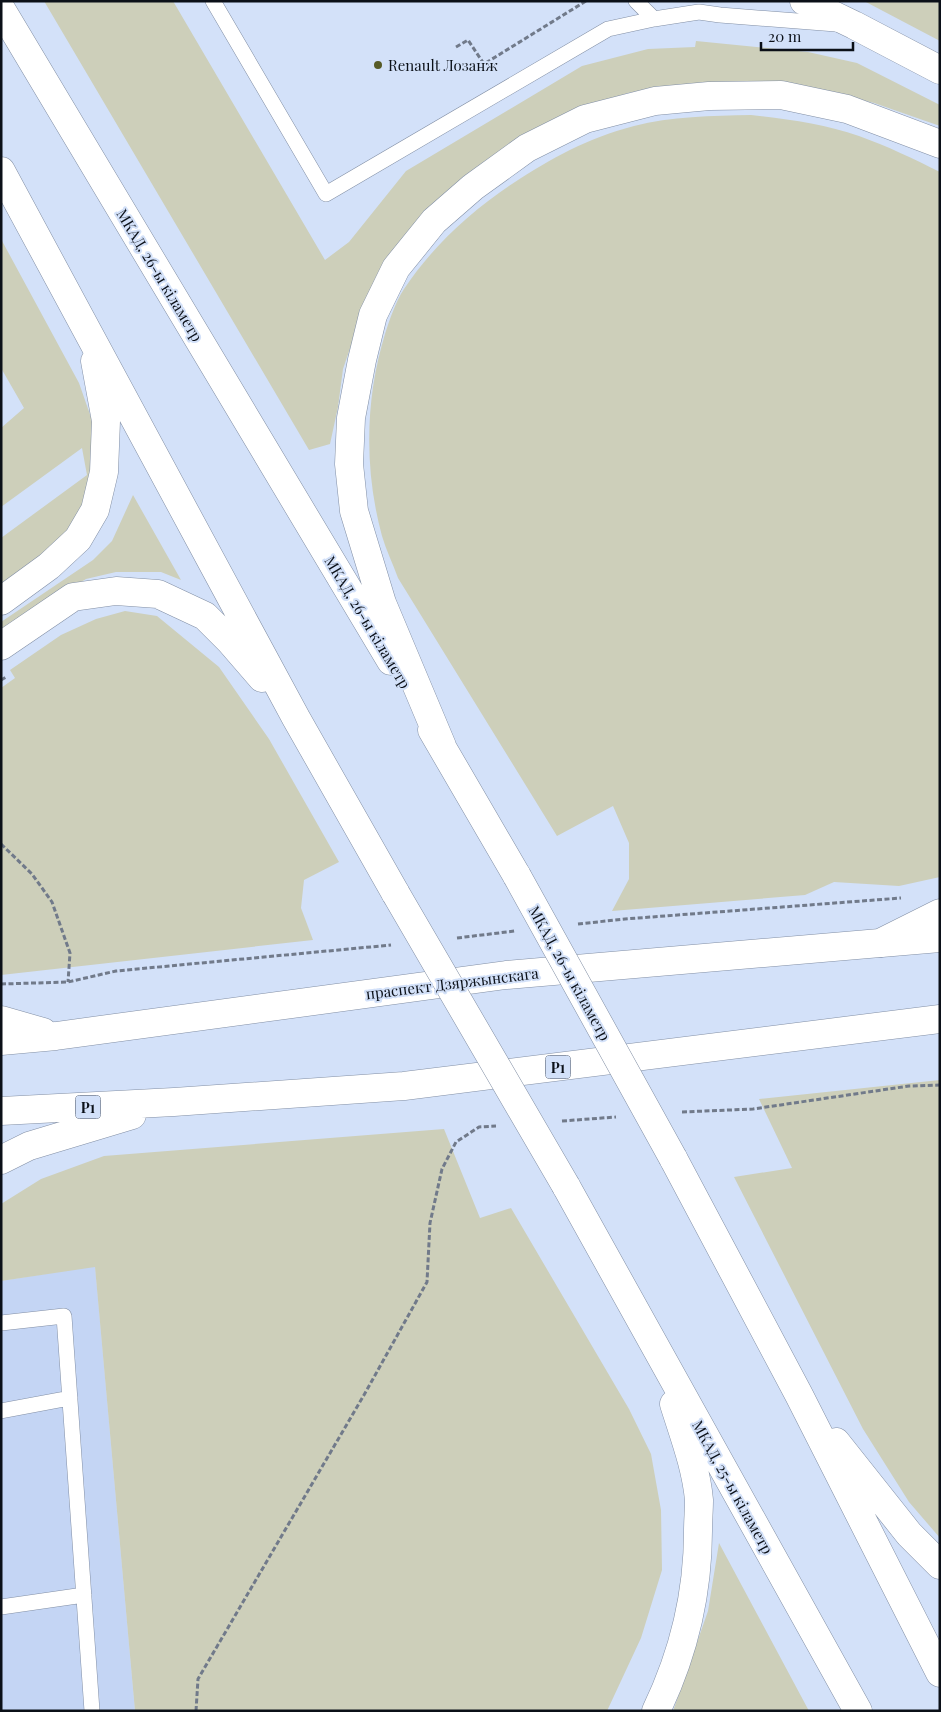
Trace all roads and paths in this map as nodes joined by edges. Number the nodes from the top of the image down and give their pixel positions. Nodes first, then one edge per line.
1 (213, 1) edge
2 (586, 1) edge
3 (636, 1) edge
4 (804, 1) edge
5 (1, 9) edge
6 (654, 18) junction
7 (854, 25) junction
8 (456, 47) dead end
9 (940, 70) edge
10 (940, 144) edge
11 (1, 171) edge
12 (91, 337) junction
13 (1, 601) edge
14 (1, 646) edge
15 (6, 677) dead end
16 (1, 680) edge
17 (296, 718) junction
18 (442, 746) junction
19 (1, 844) edge
20 (908, 896) dead end
21 (940, 913) edge
22 (577, 924) dead end
23 (519, 931) dead end
24 (451, 938) dead end
25 (940, 938) edge
26 (880, 943) junction
27 (393, 945) dead end
28 (68, 982) junction
29 (1, 984) edge
30 (940, 1018) edge
31 (1, 1020) edge
32 (56, 1036) junction
33 (1, 1041) edge
34 (940, 1085) edge
35 (174, 1102) junction
36 (1, 1111) edge
37 (681, 1112) dead end
38 (623, 1116) dead end
39 (556, 1122) dead end
40 (498, 1126) dead end
41 (1, 1160) edge
42 (1, 1324) edge
43 (655, 1346) junction
44 (799, 1395) junction
45 (70, 1398) junction
46 (1, 1411) edge
47 (940, 1565) edge
48 (84, 1595) junction
49 (1, 1607) edge
50 (940, 1672) edge
51 (92, 1711) edge
52 (196, 1711) edge
53 (656, 1711) edge
54 (858, 1711) edge

1 - 6 lane
2 - 8 path
3 - 6 lane
4 - 7 main road
5 - 18 main road, МКАД, 26-ы кіламетр
6 - 7 lane
7 - 9 main road
10 - 18 main road
11 - 12 main road
12 - 13 main road
12 - 17 main road
14 - 17 main road
15 - 16 path
17 - 43 main road, МКАД, 25-ы кіламетр, bridge
18 - 44 main road, МКАД, 26-ы кіламетр, bridge
19 - 28 path
20 - 22 path
21 - 26 main road
23 - 24 path
25 - 26 main road, праспект Дзяржынскага
26 - 32 main road, праспект Дзяржынскага
27 - 28 path
28 - 29 path
30 - 35 main road, Р1
31 - 32 main road
32 - 33 main road, праспект Дзяржынскага
34 - 37 path
35 - 36 main road, Р1
35 - 41 main road
38 - 39 path
40 - 52 path
42 - 45 lane
43 - 53 main road
43 - 54 main road, МКАД, 25-ы кіламетр
44 - 47 main road
44 - 50 main road
45 - 46 lane
45 - 48 lane
48 - 49 lane
48 - 51 lane

